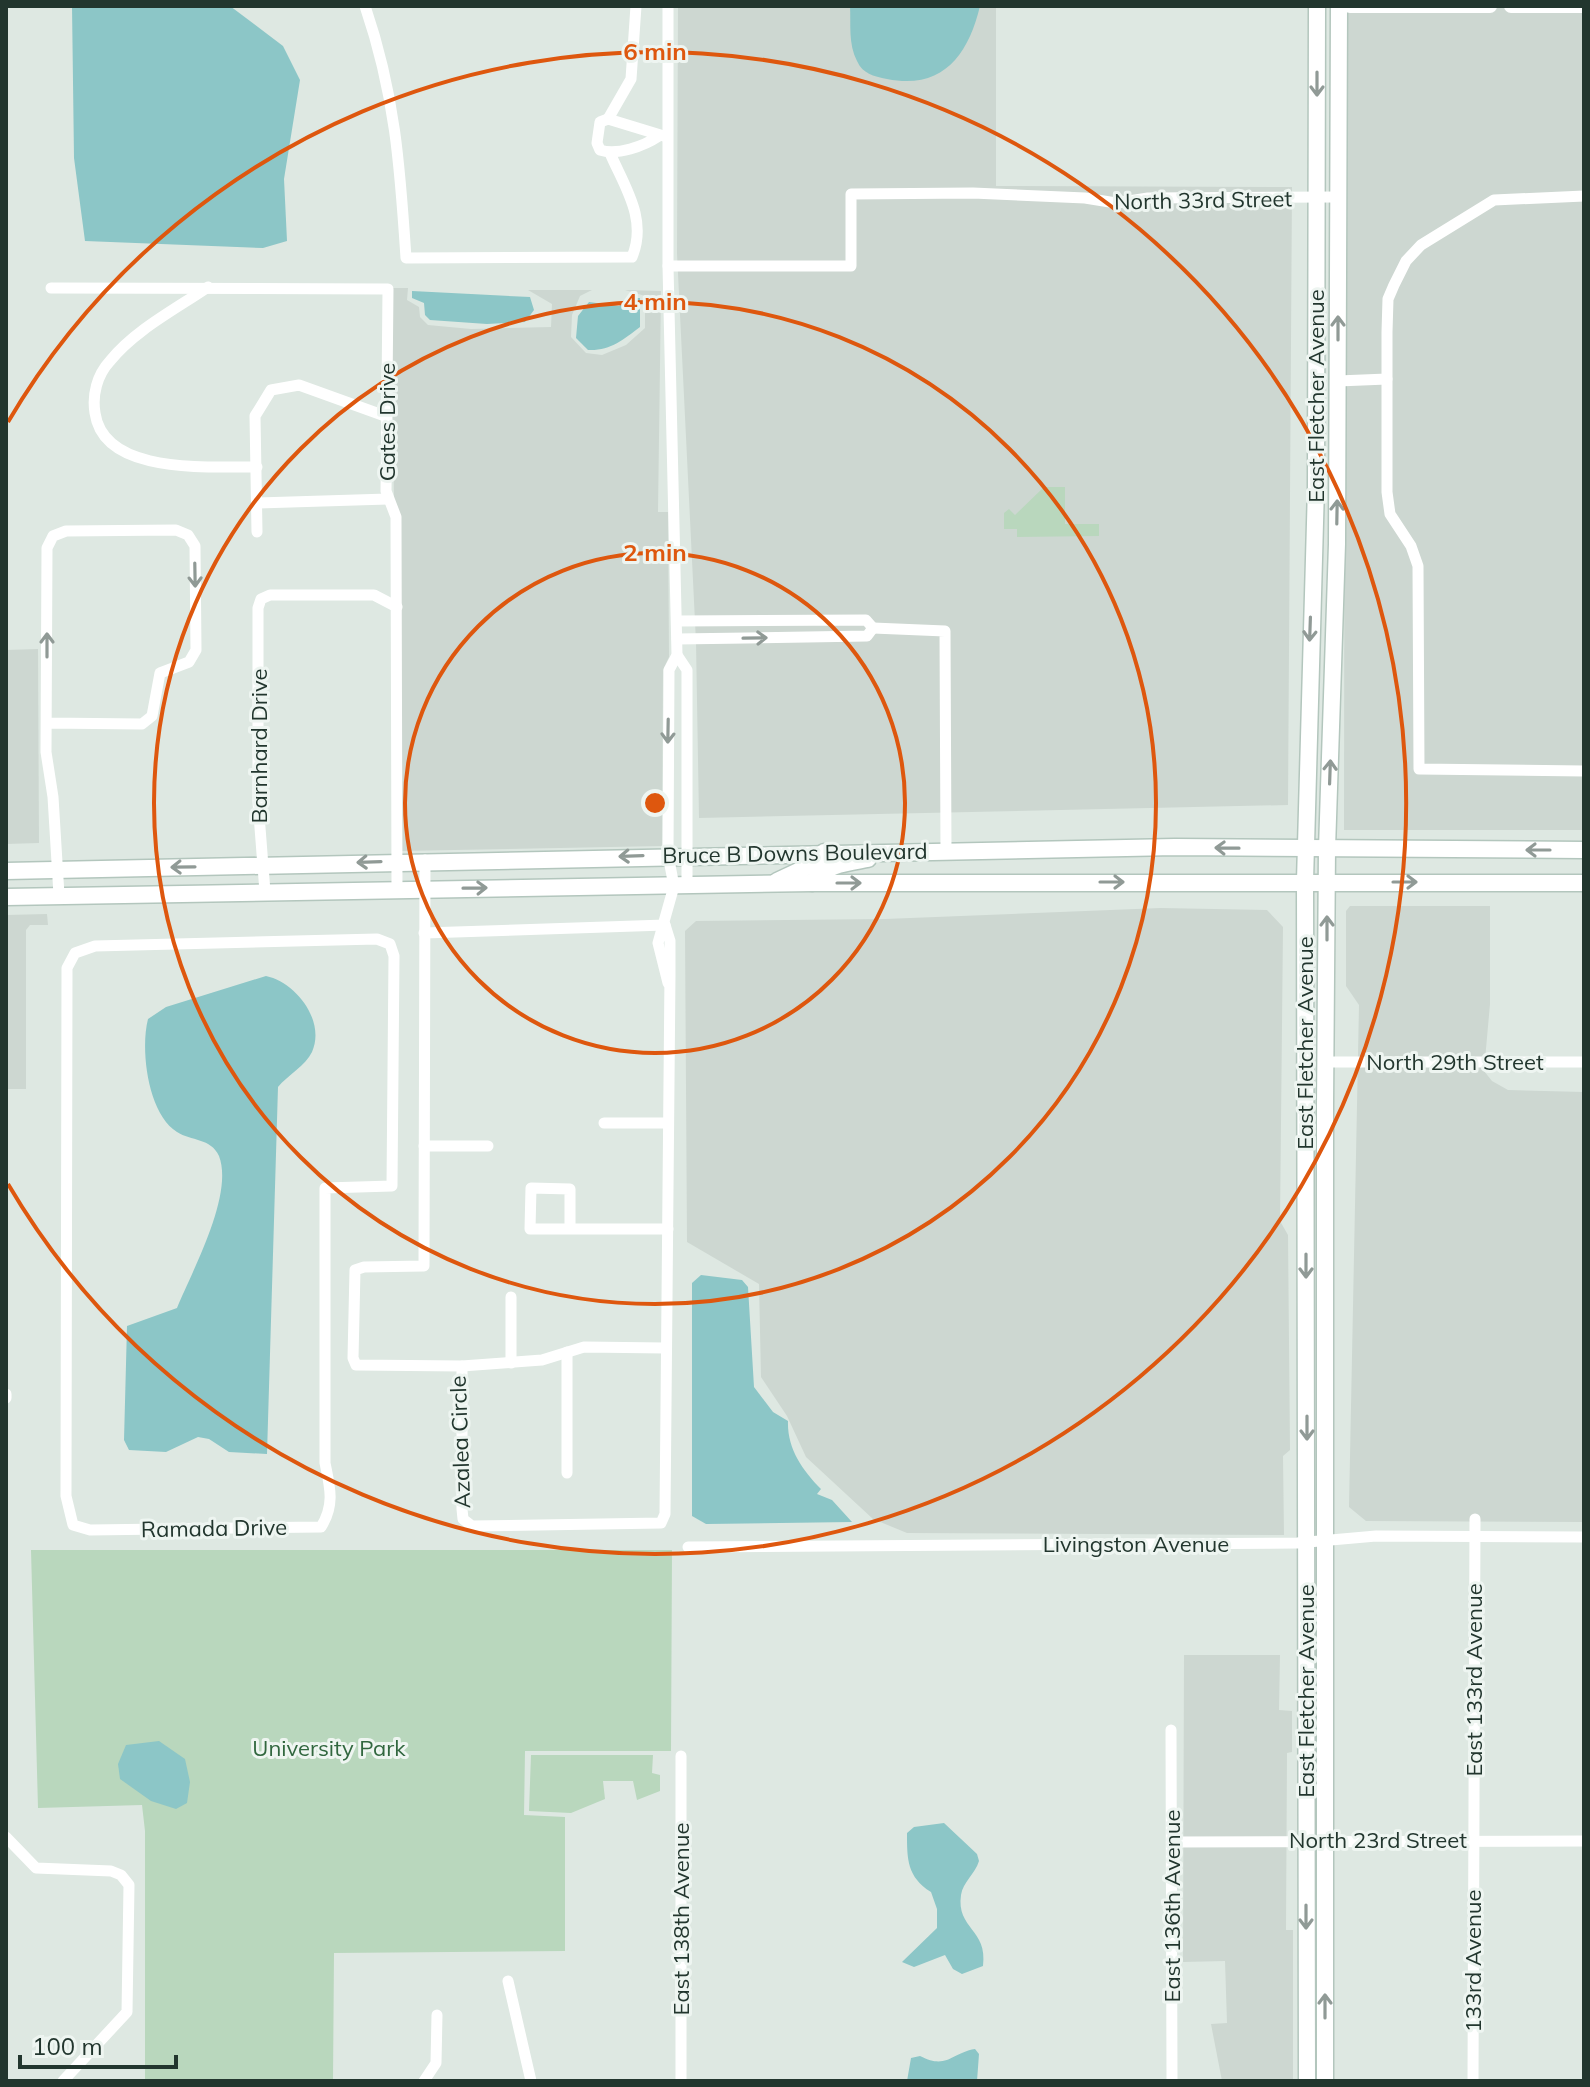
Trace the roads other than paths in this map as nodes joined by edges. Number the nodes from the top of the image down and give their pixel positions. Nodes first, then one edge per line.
1 (365, 6) edge
2 (636, 6) edge
3 (668, 6) edge
4 (1317, 6) edge
5 (1339, 6) edge
6 (1350, 6) edge
7 (1490, 6) edge
8 (1511, 6) edge
9 (1584, 6) edge
10 (608, 119) junction
11 (663, 136) junction
12 (610, 153) junction
13 (1584, 196) edge
14 (1317, 197) junction
15 (1338, 197) junction
16 (668, 266) junction
17 (208, 287) junction
18 (51, 288) dead end
19 (1387, 379) junction
20 (1338, 381) junction
21 (385, 416) junction
22 (257, 467) junction
23 (388, 499) junction
24 (258, 503) junction
25 (257, 532) dead end
26 (397, 607) junction
27 (677, 621) junction
28 (873, 628) junction
29 (677, 639) junction
30 (677, 655) junction
31 (47, 723) junction
32 (1584, 771) edge
33 (1305, 849) junction
34 (1327, 849) junction
35 (946, 850) junction
36 (1584, 850) edge
37 (913, 851) junction
38 (824, 852) junction
39 (688, 854) junction
40 (668, 855) junction
41 (425, 860) junction
42 (397, 861) junction
43 (261, 866) junction
44 (58, 869) junction
45 (6, 871) edge
46 (1305, 881) junction
47 (1327, 882) junction
48 (812, 883) junction
49 (1584, 883) edge
50 (772, 884) junction
51 (681, 886) junction
52 (397, 889) junction
53 (424, 889) junction
54 (265, 892) junction
55 (59, 895) junction
56 (6, 897) edge
57 (665, 925) junction
58 (638, 927) junction
59 (424, 933) junction
60 (253, 941) joint
61 (658, 943) junction
62 (668, 983) junction
63 (1326, 1062) junction
64 (1584, 1062) edge
65 (604, 1123) dead end
66 (668, 1123) junction
67 (1306, 1132) junction
68 (424, 1146) junction
69 (488, 1146) dead end
70 (570, 1229) junction
71 (668, 1229) junction
72 (1325, 1244) junction
73 (511, 1297) dead end
74 (665, 1348) junction
75 (567, 1352) junction
76 (511, 1363) junction
77 (462, 1366) junction
78 (567, 1473) dead end
79 (1475, 1519) dead end
80 (1475, 1536) junction
81 (1584, 1537) edge
82 (1315, 1540) junction
83 (688, 1547) dead end
84 (1171, 1730) dead end
85 (681, 1756) dead end
86 (6, 1837) edge
87 (1305, 1839) junction
88 (1325, 1840) junction
89 (1474, 1841) junction
90 (1584, 1841) edge
91 (1172, 1842) junction
92 (508, 1981) dead end
93 (437, 2015) dead end
94 (63, 2081) edge
95 (424, 2081) edge
96 (531, 2081) edge
97 (681, 2081) edge
98 (1172, 2081) edge
99 (1307, 2081) edge
100 (1325, 2081) edge
101 (1473, 2081) edge

1 - 12 street
2 - 10 street
3 - 11 street
4 -> 14 main road, East Fletcher Avenue
5 - 15 main road, East Fletcher Avenue
6 - 7 street
8 - 9 street
10 - 11 street
10 - 12 street
11 - 12 street
11 - 16 street
13 - 19 street
14 - 15 street, North 33rd Street
14 - 16 street, North 33rd Street
14 -> 33 main road, East Fletcher Avenue
20 -> 15 main road, East Fletcher Avenue
16 - 27 street
17 - 18 street, Gates Drive
17 - 21 street, Gates Drive
17 - 22 street
19 - 20 street
19 - 32 street
34 -> 20 main road, East Fletcher Avenue
21 - 22 street
21 - 23 street, Gates Drive
22 - 24 street
23 - 24 street
23 - 26 street, Gates Drive
24 - 25 street
26 - 42 street, Gates Drive
26 - 43 street, Barnhard Drive
27 - 28 street
27 - 29 street
29 -> 28 street
28 - 35 street
29 - 30 street
30 - 39 street
30 -> 40 street
31 -> 31 street
31 - 44 street
33 - 34 main road, Bruce B Downs Boulevard
33 -> 35 main road, Bruce B Downs Boulevard
33 - 46 main road, East Fletcher Avenue
36 -> 34 main road, Bruce B Downs Boulevard
34 - 47 main road, East Fletcher Avenue
35 - 37 main road, Bruce B Downs Boulevard
37 - 38 main road, Bruce B Downs Boulevard
37 - 48 main road
38 - 39 main road, Bruce B Downs Boulevard
38 - 50 main road
39 - 40 main road, Bruce B Downs Boulevard
39 - 51 street
40 -> 41 main road, Bruce B Downs Boulevard
40 - 51 street
41 - 42 main road, Bruce B Downs Boulevard
41 - 53 street, Azalea Circle
42 -> 43 main road, Bruce B Downs Boulevard
42 - 52 street, Gates Drive
43 -> 44 main road, Bruce B Downs Boulevard
43 - 54 street, Barnhard Drive
44 - 45 main road, Bruce B Downs Boulevard
44 - 55 street
46 - 47 main road, Bruce B Downs Boulevard
48 -> 46 main road, Bruce B Downs Boulevard
46 - 67 main road, East Fletcher Avenue
47 -> 49 main road, Bruce B Downs Boulevard
63 -> 47 main road, East Fletcher Avenue
48 - 50 main road, Bruce B Downs Boulevard
50 - 51 main road, Bruce B Downs Boulevard
53 -> 51 main road, Bruce B Downs Boulevard
51 - 57 street, Azalea Circle
52 - 53 main road, Bruce B Downs Boulevard
52 - 54 main road, Bruce B Downs Boulevard
53 - 59 street, Azalea Circle
54 - 55 main road, Bruce B Downs Boulevard
55 - 56 main road, Bruce B Downs Boulevard
57 - 58 street
57 - 61 street, Azalea Circle
57 - 62 street, Azalea Circle
58 - 59 street
58 - 61 street
59 - 68 street, Azalea Circle
60 - 60 street, Ramada Drive
61 - 62 street, Azalea Circle
62 - 66 street, Azalea Circle
63 - 64 street, North 29th Street
63 - 72 main road, East Fletcher Avenue
65 - 66 street
66 - 71 street, Azalea Circle
67 - 72 main road
67 -> 82 main road, East Fletcher Avenue
68 - 69 street
68 - 77 street, Azalea Circle
70 - 70 street
70 - 71 street
71 - 74 street, Azalea Circle
72 - 82 main road, East Fletcher Avenue
73 - 76 street
74 - 75 street
74 - 77 street, Azalea Circle
75 - 76 street
75 - 78 street
76 - 77 street
79 - 80 street, East 133rd Avenue
80 - 81 street, Livingston Avenue
80 - 82 street, Livingston Avenue
80 - 89 street, East 133rd Avenue
82 - 83 street, Livingston Avenue
82 - 87 main road, East Fletcher Avenue
82 - 88 main road, East Fletcher Avenue
84 - 91 street, East 136th Avenue
85 - 97 street, East 138th Avenue
86 - 94 street
87 - 88 street, North 23rd Street
87 - 91 street, North 23rd Street
87 -> 99 main road, East Fletcher Avenue
88 - 89 street, North 23rd Street
100 -> 88 main road, East Fletcher Avenue
89 - 90 street, North 23rd Street
89 - 101 street, 133rd Avenue
91 - 98 street, East 136th Avenue
92 - 96 street
93 - 95 street

